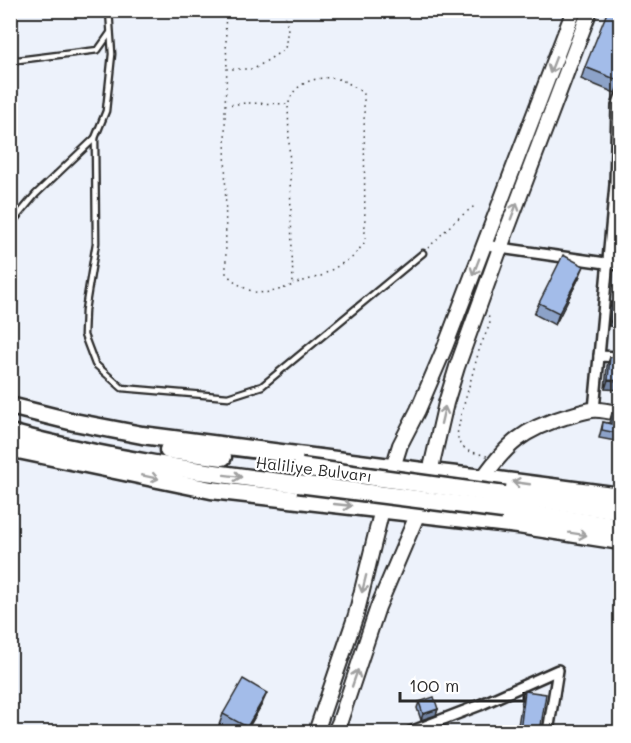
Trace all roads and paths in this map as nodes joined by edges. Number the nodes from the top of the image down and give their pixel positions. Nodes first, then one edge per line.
1 (109, 10) edge
2 (225, 10) edge
3 (284, 10) edge
4 (574, 10) edge
5 (590, 10) edge
6 (110, 33) junction
7 (10, 61) edge
8 (227, 69) junction
9 (288, 104) junction
10 (619, 104) edge
11 (225, 105) junction
12 (95, 138) junction
13 (618, 185) edge
14 (477, 204) dead end
15 (10, 225) edge
16 (485, 244) junction
17 (500, 248) junction
18 (423, 253) joint
19 (606, 263) junction
20 (621, 265) edge
21 (292, 285) junction
22 (480, 303) junction
23 (598, 356) junction
24 (621, 357) edge
25 (10, 406) edge
26 (594, 410) junction
27 (10, 414) edge
28 (621, 414) edge
29 (10, 433) edge
30 (10, 447) edge
31 (499, 456) junction
32 (393, 466) junction
33 (430, 472) junction
34 (483, 477) junction
35 (621, 496) edge
36 (504, 503) junction
37 (381, 510) junction
38 (621, 511) edge
39 (419, 513) junction
40 (621, 527) edge
41 (621, 541) edge
42 (316, 732) edge
43 (335, 732) edge
44 (410, 732) edge
45 (548, 732) edge

1 - 6 lane
2 - 8 path
3 - 8 path
4 -> 16 main road
17 -> 5 main road
6 - 7 lane
6 - 12 lane
8 - 11 path
9 - 11 path
9 - 21 path
9 - 21 path
10 - 13 street
11 - 21 path
12 - 15 lane
12 - 18 lane
13 - 19 street
14 - 18 path
16 - 17 street
16 -> 32 main road
17 - 19 street
17 - 22 main road
19 - 20 street
19 - 23 street
22 - 31 path
33 -> 22 main road
23 - 24 street
23 - 26 street
25 - 32 highway
26 - 28 main road
26 - 31 main road
27 - 36 highway, Haliliye Bulvarı, bridge
29 -> 36 highway, Haliliye Bulvarı, bridge
30 -> 37 highway
31 - 34 main road
32 - 33 highway
32 - 37 main road
33 - 34 highway
33 - 39 main road
35 -> 34 highway
36 - 38 highway, Haliliye Bulvarı
36 - 40 highway, Haliliye Bulvarı
37 - 39 highway
37 -> 42 main road
39 -> 41 highway
43 -> 39 main road
44 - 45 street

